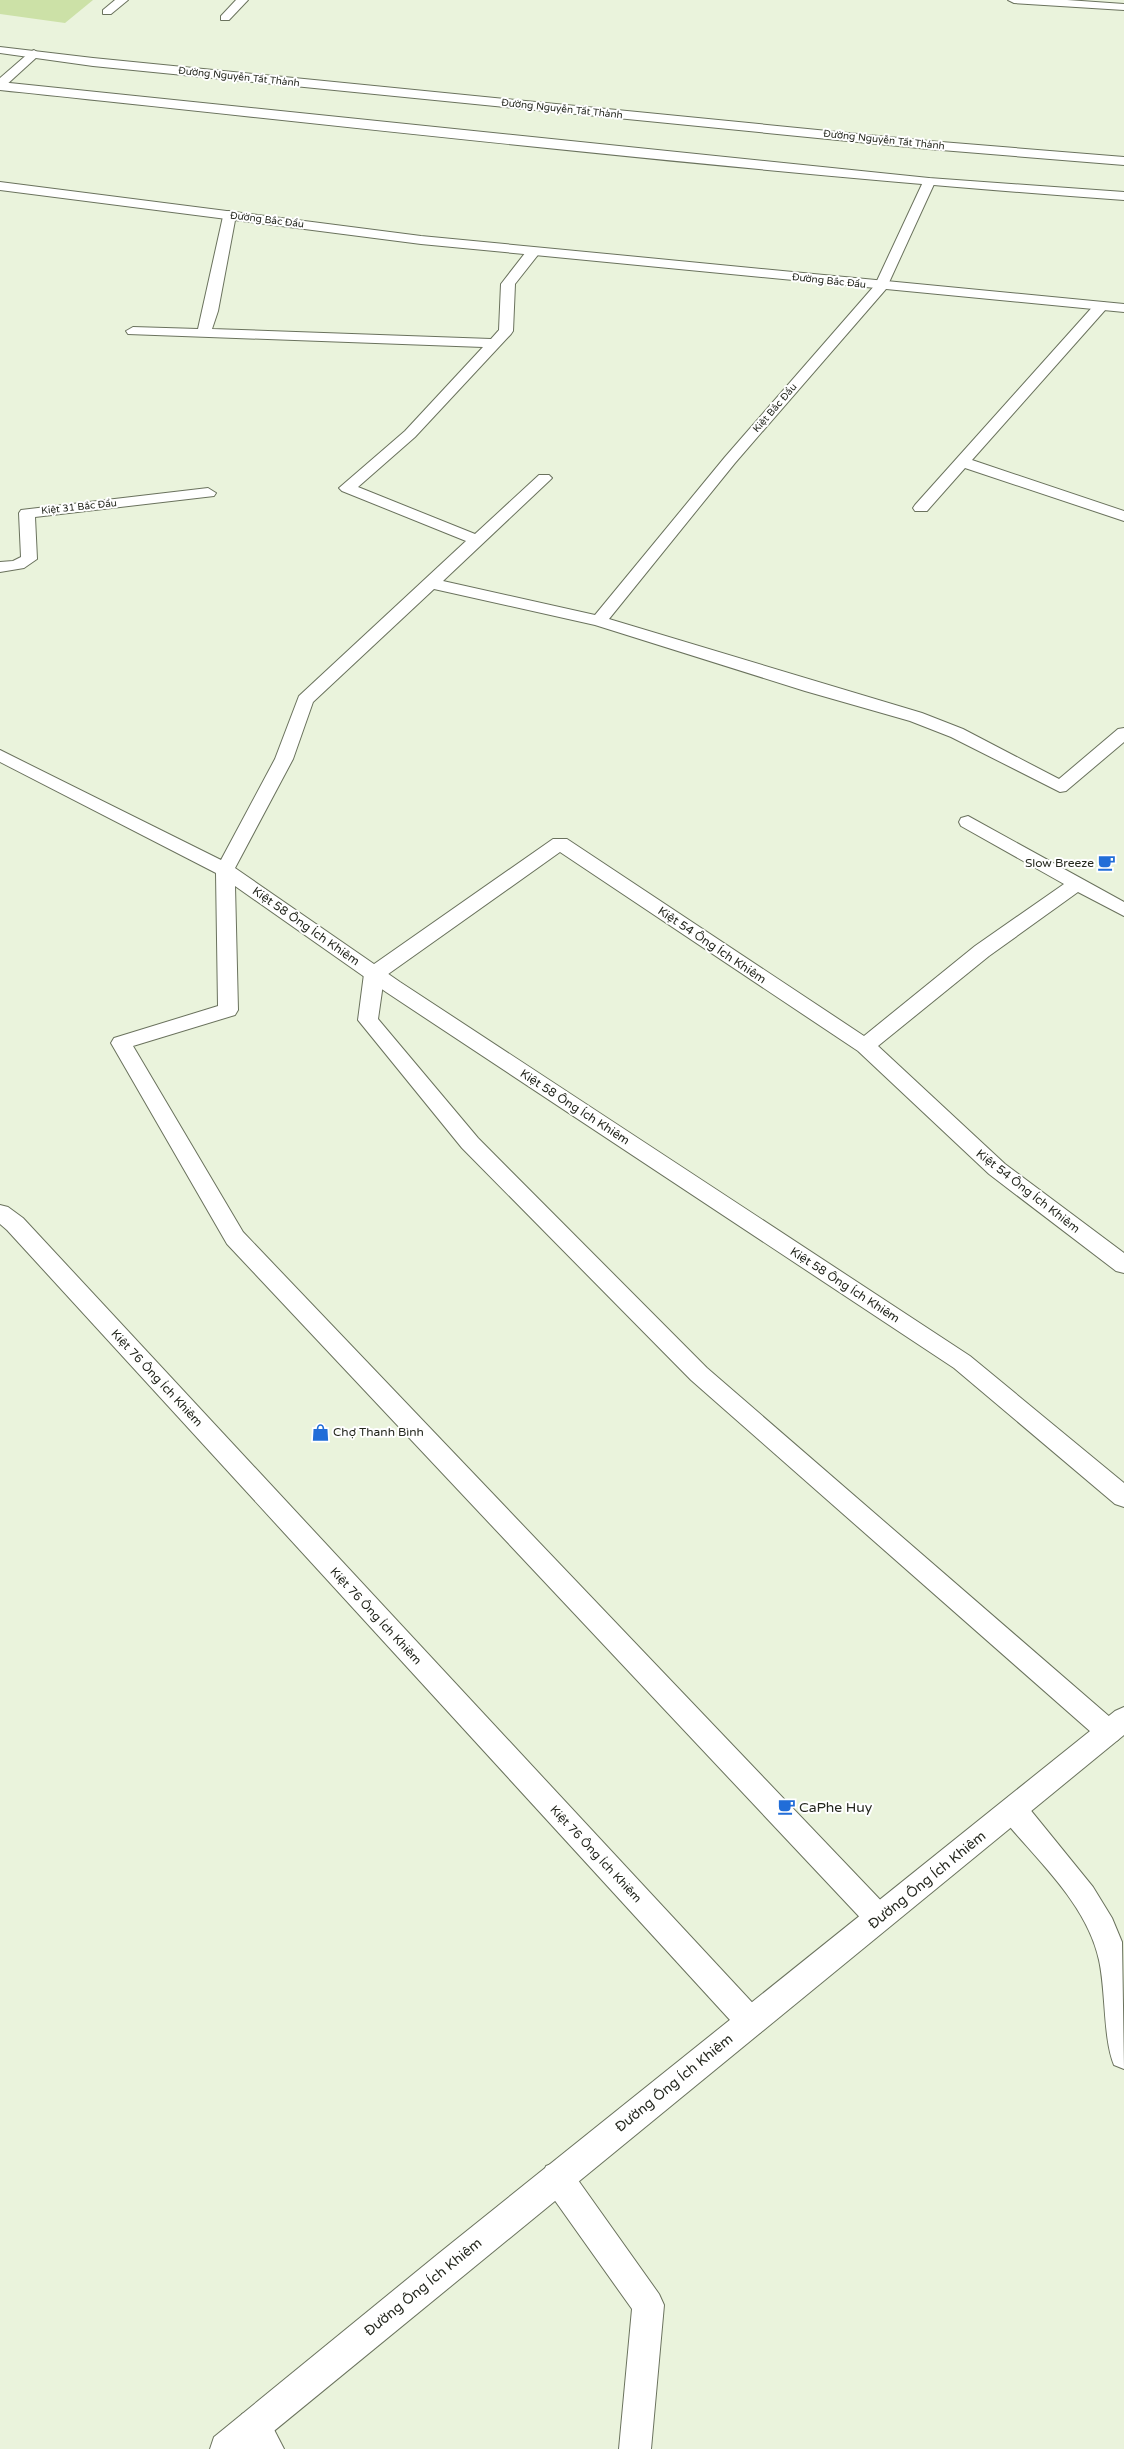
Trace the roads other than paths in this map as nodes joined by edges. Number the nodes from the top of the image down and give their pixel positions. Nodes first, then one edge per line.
1 (122, 0) edge
2 (242, 0) edge
3 (1014, 0) edge
4 (1124, 7) edge
5 (107, 12) dead end
6 (225, 18) dead end
7 (0, 50) edge
8 (34, 54) junction
9 (0, 85) edge
10 (1124, 161) edge
11 (929, 182) junction
12 (0, 186) edge
13 (1124, 196) edge
14 (229, 215) junction
15 (534, 251) junction
16 (881, 286) junction
17 (1100, 306) junction
18 (1124, 308) edge
19 (133, 331) dead end
20 (204, 334) junction
21 (495, 343) junction
22 (962, 462) junction
23 (544, 478) dead end
24 (208, 493) dead end
25 (921, 508) dead end
26 (1124, 516) edge
27 (477, 540) junction
28 (0, 567) edge
29 (431, 583) junction
30 (599, 621) junction
31 (1124, 733) edge
32 (0, 755) edge
33 (968, 822) dead end
34 (225, 870) junction
35 (1077, 884) junction
36 (1124, 910) edge
37 (374, 974) junction
38 (865, 1046) junction
39 (0, 1213) edge
40 (1124, 1265) edge
41 (1124, 1497) edge
42 (1116, 1725) edge
43 (1014, 1811) junction
44 (879, 1918) junction
45 (751, 2022) junction
46 (1124, 2055) edge
47 (557, 2177) junction
48 (261, 2438) edge
49 (226, 2449) edge
50 (635, 2449) edge

1 - 5 street
2 - 6 street
3 - 4 street
7 - 8 street, Đường Nguyễn Tất Thành
8 - 9 street
8 - 10 street, Đường Nguyễn Tất Thành
9 - 11 street
11 - 13 street
11 - 16 street, Kiệt Bắc Đẩu
12 - 14 street, Đường Bắc Đẩu
14 - 15 street, Đường Bắc Đẩu
14 - 20 street
15 - 16 street, Đường Bắc Đẩu
15 - 21 street
16 - 17 street, Đường Bắc Đẩu
16 - 30 street, Kiệt Bắc Đẩu
17 - 18 street, Đường Bắc Đẩu
17 - 22 street
19 - 20 street
20 - 21 street
21 - 27 street
22 - 25 street
22 - 26 street
23 - 27 street
24 - 28 street, Kiệt 31 Bắc Đẩu
27 - 29 street
29 - 30 street
29 - 34 street
30 - 31 street
32 - 34 street, Kiệt 58 Ông Ích Khiêm
33 - 35 street
34 - 37 street, Kiệt 58 Ông Ích Khiêm
34 - 44 street
35 - 36 street
35 - 38 street
37 - 38 street, Kiệt 54 Ông Ích Khiêm
37 - 41 street, Kiệt 58 Ông Ích Khiêm
37 - 42 street
38 - 40 street, Kiệt 54 Ông Ích Khiêm
39 - 45 street, Kiệt 76 Ông Ích Khiêm
42 - 43 street, Đường Ông Ích Khiêm
43 - 44 street, Đường Ông Ích Khiêm
43 - 46 street
44 - 45 street, Đường Ông Ích Khiêm
45 - 47 street, Đường Ông Ích Khiêm
47 - 48 street, Đường Ông Ích Khiêm
47 - 50 street
48 - 49 street, Đường Ông Ích Khiêm

